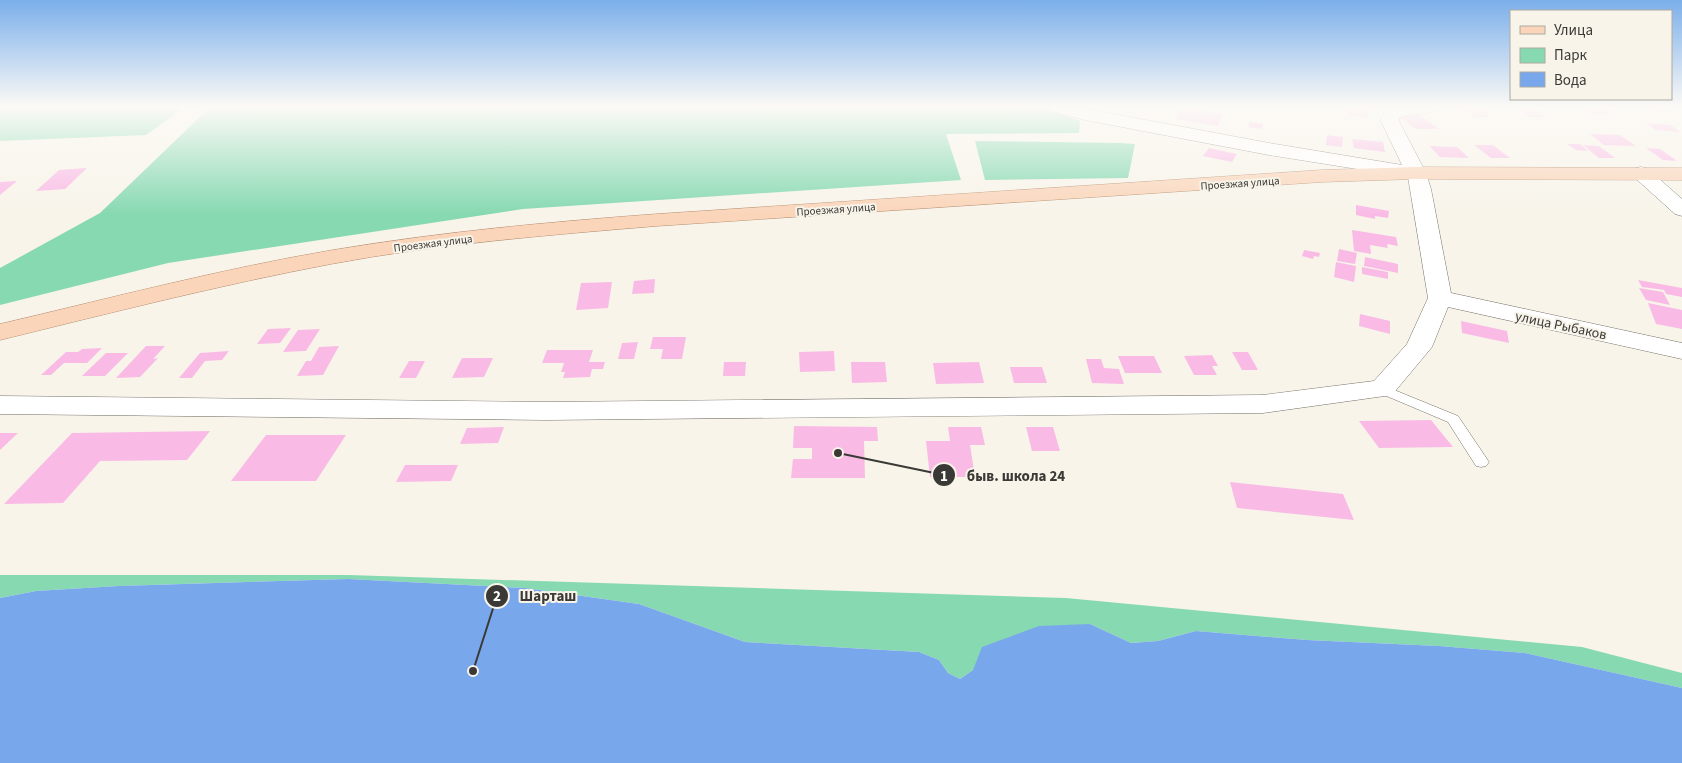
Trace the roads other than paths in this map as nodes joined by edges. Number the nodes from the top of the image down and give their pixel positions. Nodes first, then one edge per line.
1 (1234, 143) edge
2 (1401, 143) edge
3 (1416, 173) junction
4 (1641, 173) junction
5 (1682, 174) edge
6 (1682, 210) edge
7 (1440, 298) junction
8 (0, 332) edge
9 (1682, 351) edge
10 (1382, 389) junction
11 (0, 405) edge
12 (1481, 462) dead end

1 - 3 street
2 - 3 street
3 - 4 main road, Проезжая улица
3 - 7 street
3 - 8 main road, Проезжая улица
4 - 5 main road, Проезжая улица
4 - 6 street
7 - 9 street, улица Рыбаков
7 - 10 street
10 - 11 street
10 - 12 lane

